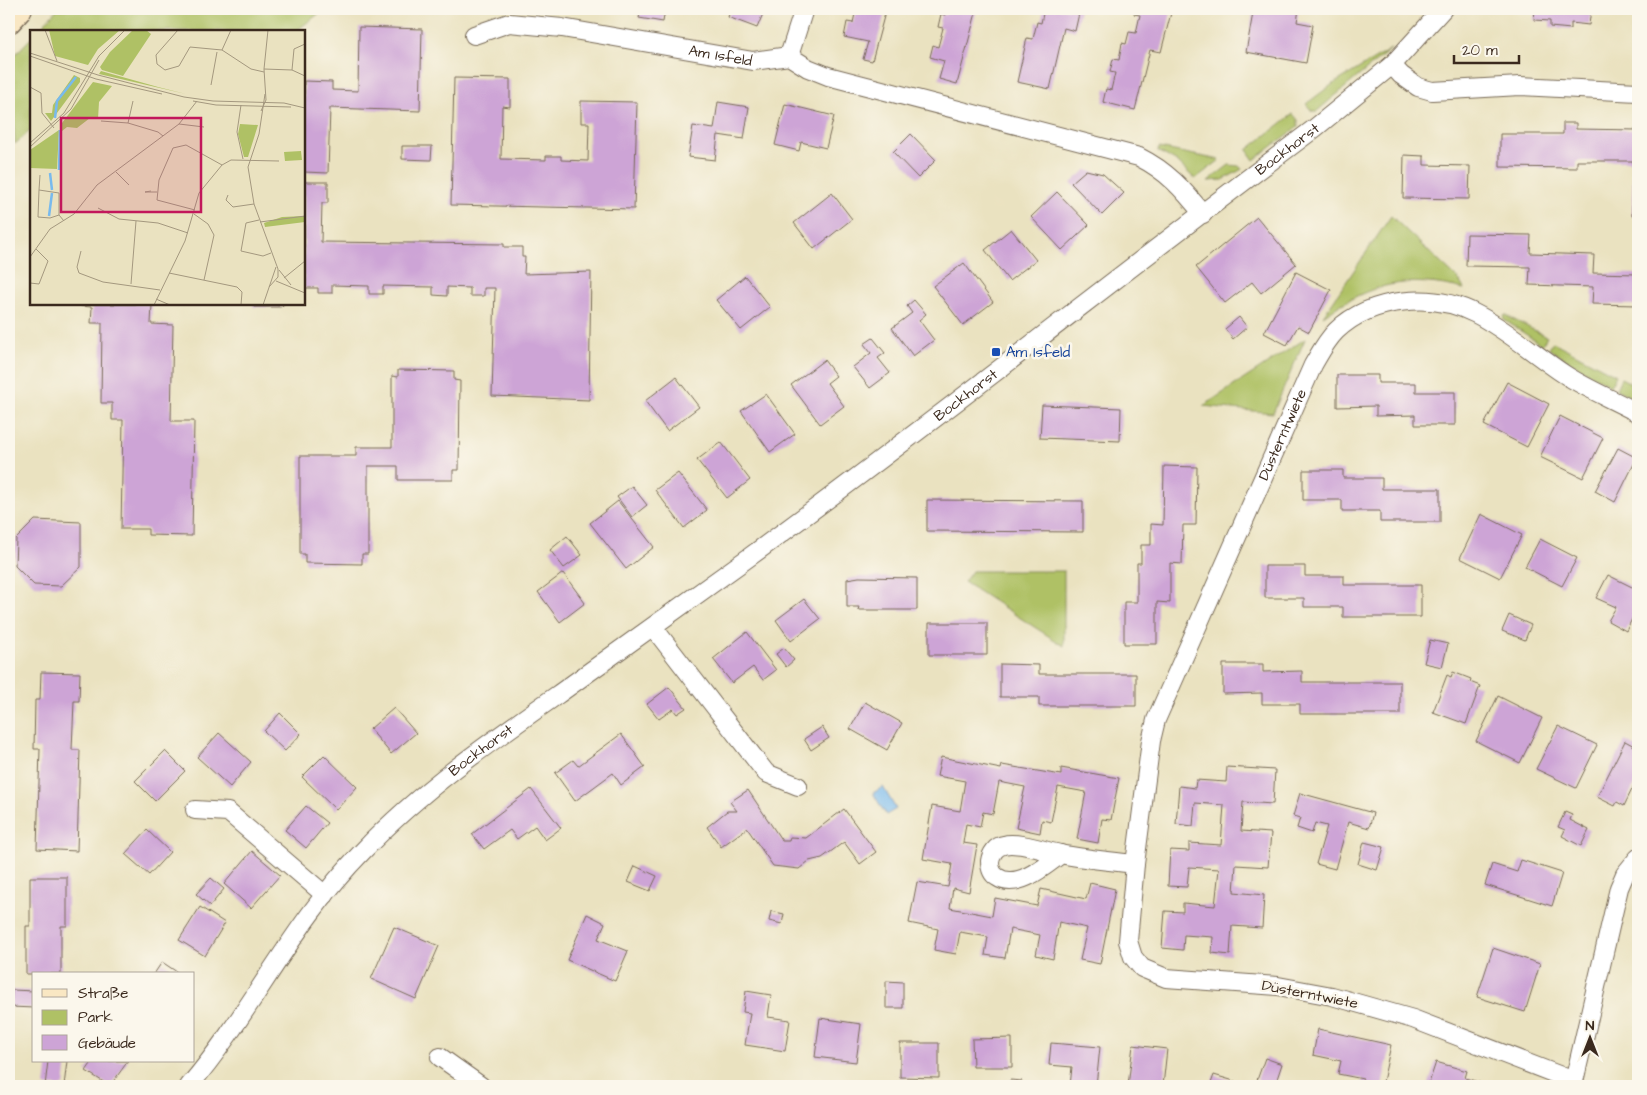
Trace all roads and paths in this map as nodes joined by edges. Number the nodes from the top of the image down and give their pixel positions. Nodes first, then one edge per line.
1 (19, 9) edge
2 (804, 9) edge
3 (1443, 9) edge
4 (9, 20) edge
5 (474, 35) dead end
6 (789, 56) junction
7 (1392, 65) junction
8 (1638, 92) edge
9 (1203, 214) junction
10 (1638, 413) edge
11 (653, 627) junction
12 (798, 786) dead end
13 (195, 810) dead end
14 (1062, 854) dead end
15 (1638, 858) edge
16 (1136, 864) junction
17 (325, 895) junction
18 (440, 1057) dead end
19 (1574, 1084) edge
20 (189, 1086) edge
21 (481, 1086) edge

1 - 4 main road
2 - 6 street
3 - 7 street, Bockhorst
5 - 6 street, Am Isfeld
6 - 9 street
7 - 8 street
7 - 9 street, Bockhorst
9 - 11 street, Bockhorst
10 - 16 street, Düsterntwiete
11 - 12 street
11 - 17 street, Bockhorst
13 - 17 street
14 - 16 street
15 - 19 street
16 - 19 street, Düsterntwiete
17 - 20 street, Bockhorst
18 - 21 street

